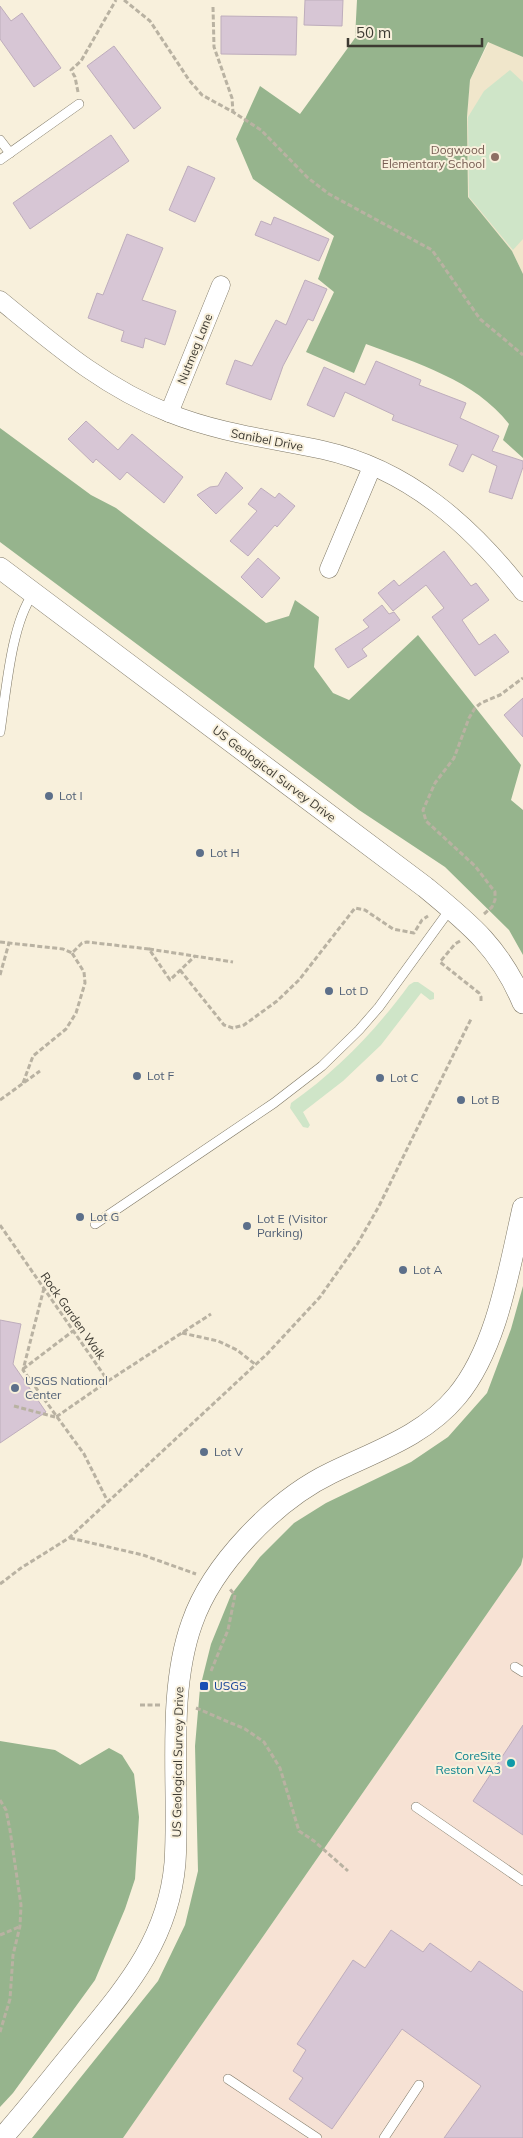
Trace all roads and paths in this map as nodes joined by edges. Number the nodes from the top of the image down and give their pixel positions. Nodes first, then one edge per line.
1 (116, 0) edge
2 (124, 0) edge
3 (212, 7) dead end
4 (80, 104) joint
5 (233, 112) junction
6 (0, 140) edge
7 (10, 153) junction
8 (0, 160) edge
9 (221, 285) dead end
10 (0, 300) edge
11 (523, 355) edge
12 (169, 413) junction
13 (372, 467) junction
14 (0, 568) edge
15 (329, 569) dead end
16 (523, 592) edge
17 (33, 594) junction
18 (523, 678) edge
19 (0, 732) edge
20 (451, 908) junction
21 (437, 925) junction
22 (468, 932) junction
23 (0, 942) edge
24 (10, 943) junction
25 (149, 949) junction
26 (72, 953) junction
27 (194, 956) junction
28 (233, 962) dead end
29 (180, 970) junction
30 (0, 974) edge
31 (481, 1001) dead end
32 (523, 1003) edge
33 (471, 1019) dead end
34 (40, 1071) dead end
35 (22, 1083) junction
36 (0, 1100) edge
37 (523, 1208) edge
38 (95, 1224) dead end
39 (0, 1226) edge
40 (44, 1288) junction
41 (211, 1314) dead end
42 (73, 1331) junction
43 (181, 1333) junction
44 (256, 1365) junction
45 (23, 1370) junction
46 (108, 1381) junction
47 (14, 1406) dead end
48 (56, 1417) junction
49 (108, 1502) junction
50 (69, 1538) junction
51 (213, 1579) junction
52 (0, 1584) edge
53 (211, 1671) dead end
54 (140, 1705) dead end
55 (178, 1706) junction
56 (0, 1800) edge
57 (416, 1807) dead end
58 (348, 1871) dead end
59 (523, 1882) edge
60 (20, 1926) junction
61 (0, 1935) edge
62 (0, 2032) edge
63 (228, 2079) dead end
64 (419, 2085) dead end
65 (3, 2138) edge
66 (317, 2138) edge
67 (384, 2138) edge

1 - 4 path
2 - 5 path
3 - 5 path
4 - 7 lane
5 - 11 path
6 - 7 lane
7 - 8 lane
9 - 12 street, Nutmeg Lane
10 - 12 street, Sanibel Drive
12 - 13 street, Sanibel Drive
13 - 15 street
13 - 16 street, Sanibel Drive
14 - 17 street, US Geological Survey Drive
17 - 19 lane
17 - 20 street, US Geological Survey Drive
18 - 22 path
20 - 21 lane
20 - 22 street, US Geological Survey Drive
21 - 29 path
21 - 38 lane
22 - 31 path
22 - 32 street, US Geological Survey Drive
23 - 24 path
24 - 26 path
24 - 30 path
25 - 26 path
25 - 27 path
25 - 29 path
26 - 35 path
27 - 28 path
27 - 29 path
33 - 44 path
34 - 35 path
35 - 36 path
37 - 51 street, US Geological Survey Drive
39 - 40 path, Rock Garden Walk
40 - 42 path, Rock Garden Walk
40 - 45 path
41 - 43 path
42 - 45 path
42 - 46 path, Rock Garden Walk
43 - 44 path
43 - 46 path
44 - 49 path
45 - 48 path
46 - 48 path
47 - 48 path
48 - 49 path
49 - 50 path
50 - 51 path
50 - 52 path
51 - 53 path
51 - 55 street, US Geological Survey Drive
54 - 55 path
55 - 58 path
55 - 65 street, US Geological Survey Drive
56 - 60 path
57 - 59 lane
60 - 61 path
60 - 62 path
63 - 66 lane
64 - 67 lane

